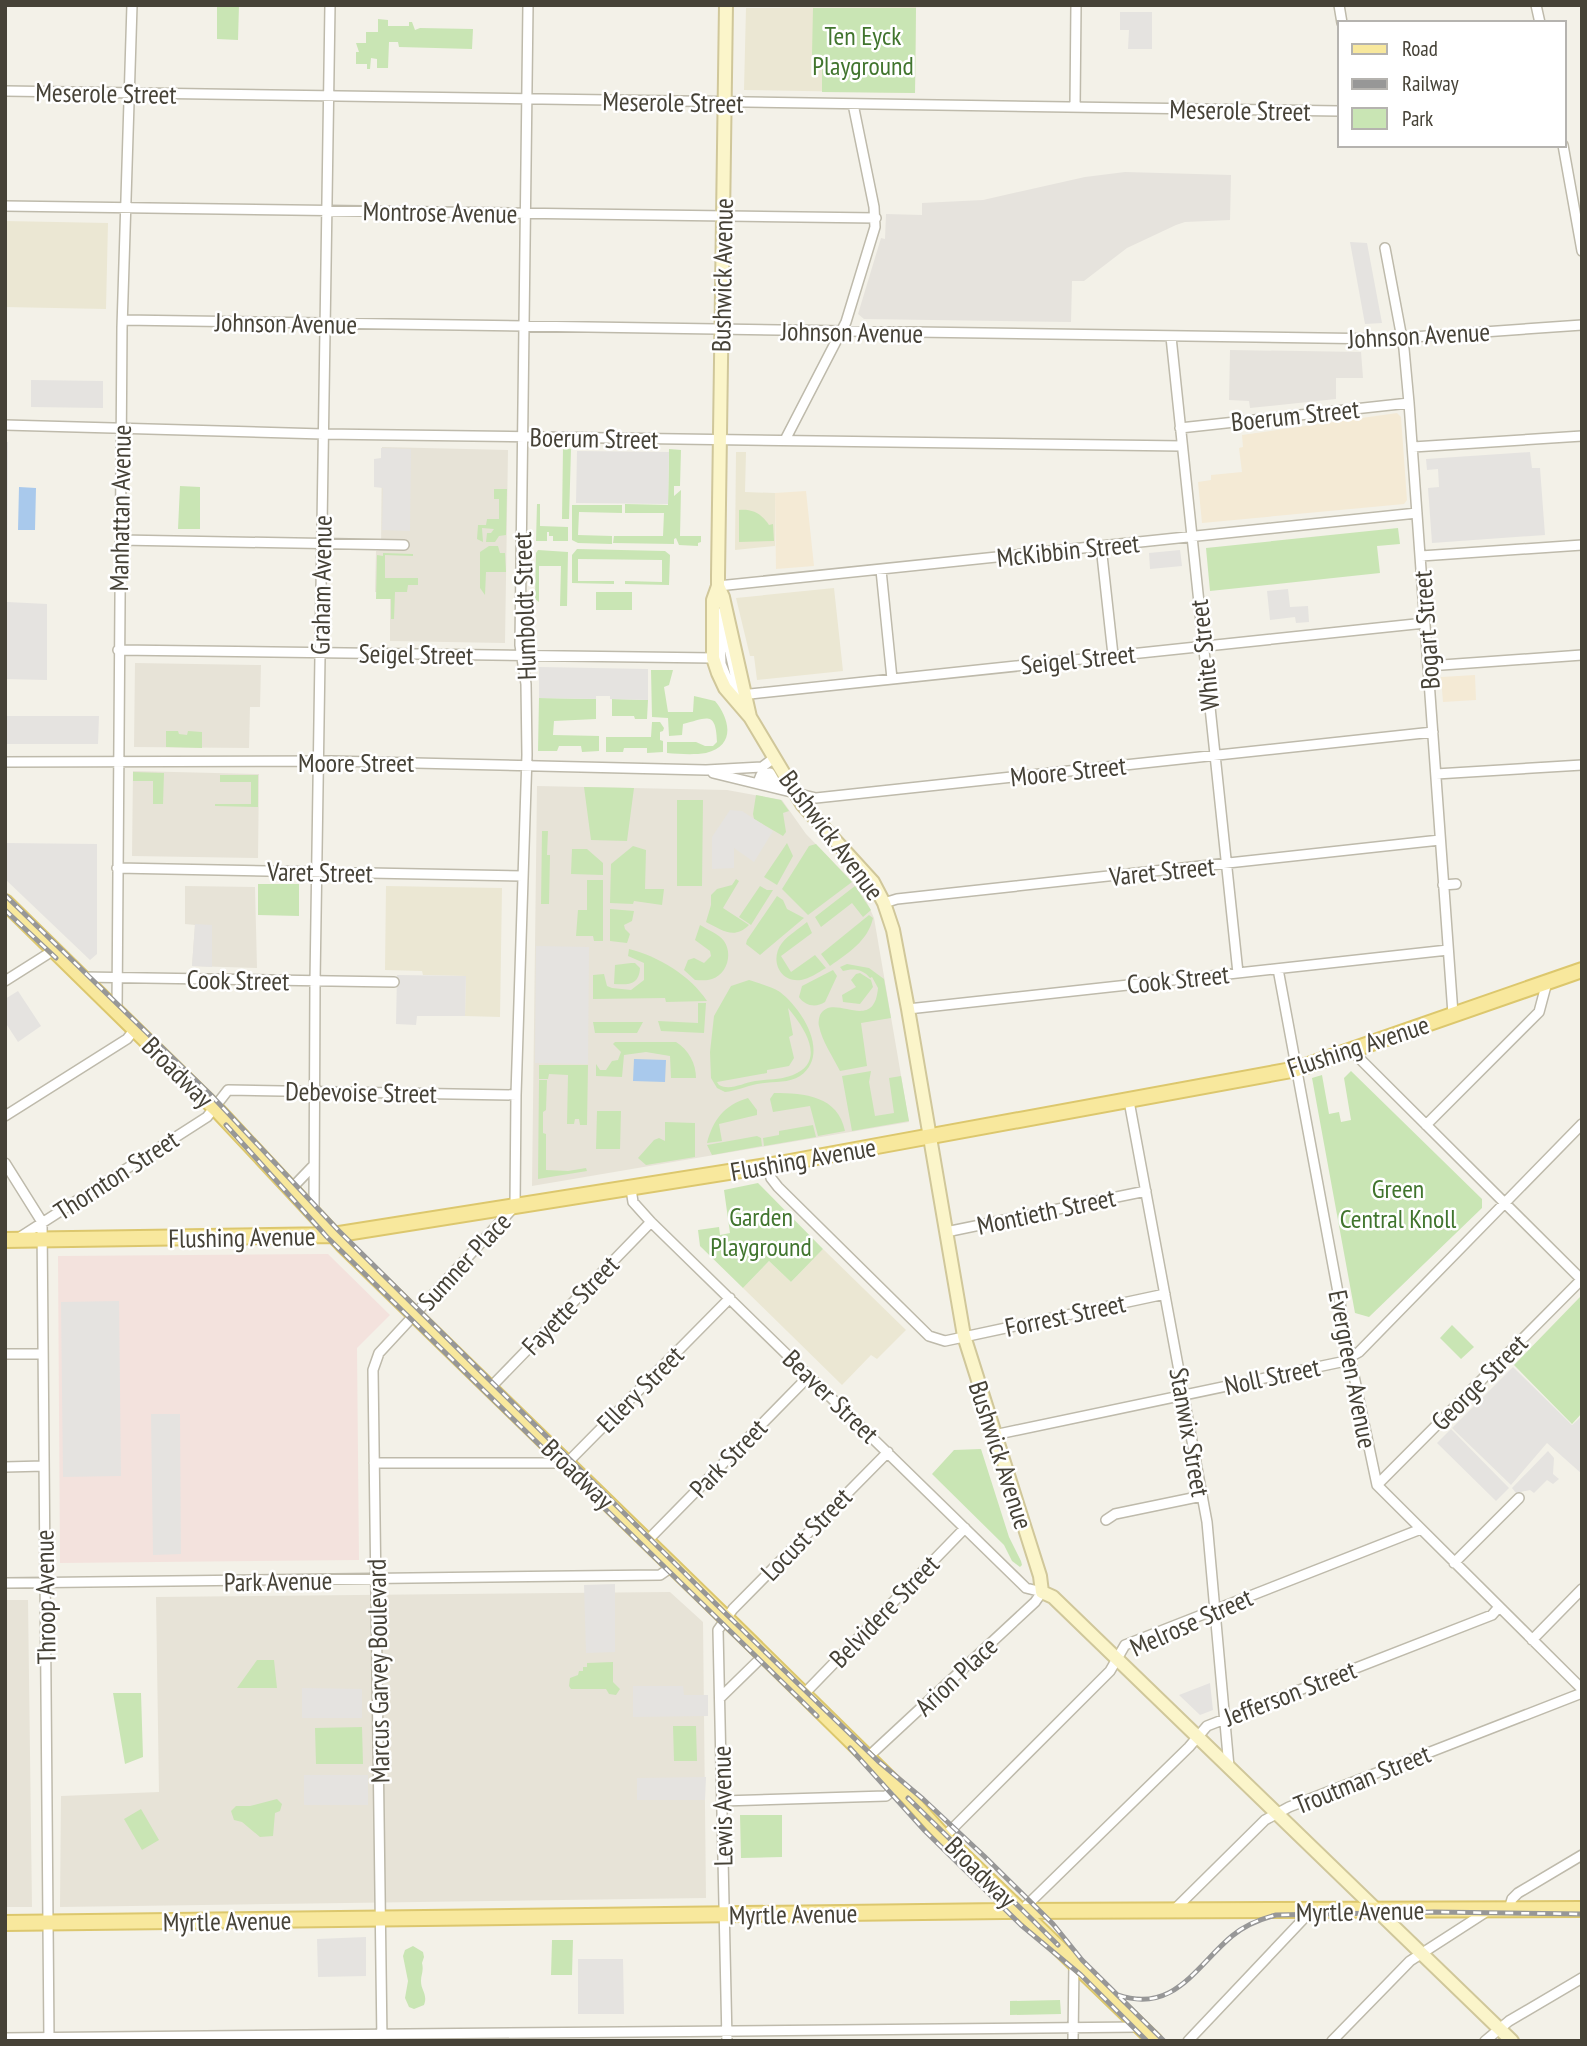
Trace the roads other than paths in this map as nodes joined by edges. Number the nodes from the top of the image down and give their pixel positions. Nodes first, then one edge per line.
1 (132, 5) edge
2 (330, 5) edge
3 (528, 5) edge
4 (726, 5) edge
5 (1076, 5) edge
6 (5, 91) edge
7 (131, 93) junction
8 (329, 97) junction
9 (527, 100) junction
10 (724, 103) junction
11 (853, 104) junction
12 (1075, 107) junction
13 (1338, 111) edge
14 (1563, 147) edge
15 (5, 206) edge
16 (127, 208) junction
17 (327, 210) junction
18 (525, 214) junction
19 (723, 216) junction
20 (876, 218) junction
21 (1385, 248) dead end
22 (1582, 248) edge
23 (123, 320) junction
24 (324, 324) junction
25 (1582, 325) edge
26 (523, 327) junction
27 (721, 330) junction
28 (841, 332) junction
29 (1171, 337) junction
30 (1402, 338) junction
31 (1409, 403) junction
32 (5, 425) edge
33 (121, 428) junction
34 (1180, 428) junction
35 (323, 434) junction
36 (1582, 436) edge
37 (521, 437) junction
38 (720, 440) junction
39 (785, 440) junction
40 (1182, 446) junction
41 (1413, 447) junction
42 (1417, 513) junction
43 (1192, 537) junction
44 (120, 540) junction
45 (322, 543) junction
46 (404, 545) dead end
47 (1582, 545) edge
48 (1101, 546) junction
49 (1421, 556) junction
50 (881, 570) junction
51 (718, 586) junction
52 (719, 613) joint
53 (1425, 623) junction
54 (1203, 646) junction
55 (118, 650) junction
56 (320, 653) junction
57 (521, 655) junction
58 (1113, 655) junction
59 (1582, 655) edge
60 (713, 658) junction
61 (1428, 666) junction
62 (892, 679) junction
63 (738, 695) junction
64 (1433, 732) junction
65 (1215, 755) junction
66 (774, 758) junction
67 (318, 761) junction
68 (5, 762) edge
69 (118, 763) junction
70 (1582, 765) edge
71 (527, 767) junction
72 (706, 770) junction
73 (1436, 774) junction
74 (795, 793) junction
75 (1440, 841) junction
76 (1227, 864) junction
77 (117, 868) junction
78 (317, 872) junction
79 (523, 876) junction
80 (1456, 884) dead end
81 (1443, 885) junction
82 (5, 902) edge
83 (884, 903) junction
84 (54, 950) junction
85 (1448, 950) junction
86 (1278, 968) junction
87 (1582, 970) edge
88 (1238, 973) junction
89 (82, 977) junction
90 (117, 978) junction
91 (5, 981) edge
92 (315, 982) junction
93 (394, 982) dead end
94 (1547, 982) junction
95 (908, 1009) junction
96 (117, 1011) junction
97 (1453, 1014) junction
98 (135, 1029) junction
99 (1350, 1049) junction
100 (1297, 1069) junction
101 (314, 1091) junction
102 (516, 1095) junction
103 (1129, 1101) junction
104 (214, 1107) junction
105 (5, 1116) edge
106 (1582, 1124) edge
107 (1426, 1125) junction
108 (930, 1136) junction
109 (5, 1163) edge
110 (314, 1166) junction
111 (768, 1166) junction
112 (631, 1189) junction
113 (290, 1190) junction
114 (1146, 1191) junction
115 (1503, 1202) junction
116 (515, 1206) junction
117 (314, 1216) junction
118 (43, 1222) junction
119 (652, 1222) junction
120 (946, 1232) junction
121 (333, 1235) junction
122 (10, 1240) edge
123 (43, 1240) junction
124 (1582, 1279) edge
125 (1166, 1294) junction
126 (730, 1298) junction
127 (414, 1315) junction
128 (964, 1336) junction
129 (5, 1354) edge
130 (43, 1354) junction
131 (1350, 1357) junction
132 (808, 1376) junction
133 (489, 1389) junction
134 (1184, 1395) junction
135 (994, 1435) junction
136 (888, 1451) junction
137 (374, 1463) junction
138 (567, 1463) junction
139 (44, 1466) junction
140 (5, 1467) edge
141 (1377, 1485) junction
142 (1202, 1496) junction
143 (1519, 1498) dead end
144 (1106, 1520) dead end
145 (965, 1528) junction
146 (1421, 1529) junction
147 (647, 1541) junction
148 (1454, 1563) junction
149 (673, 1566) junction
150 (377, 1580) junction
151 (5, 1583) edge
152 (45, 1583) junction
153 (1582, 1589) edge
154 (1042, 1592) junction
155 (1499, 1607) junction
156 (1214, 1609) junction
157 (726, 1618) junction
158 (1532, 1640) junction
159 (764, 1655) junction
160 (1117, 1658) junction
161 (1582, 1691) edge
162 (803, 1695) junction
163 (720, 1698) junction
164 (1224, 1718) junction
165 (1198, 1737) junction
166 (868, 1757) junction
167 (1229, 1767) junction
168 (898, 1786) junction
169 (722, 1801) junction
170 (1278, 1814) junction
171 (944, 1837) junction
172 (1582, 1855) edge
173 (1509, 1909) junction
174 (1582, 1909) edge
175 (1377, 1910) junction
176 (1490, 1910) junction
177 (1020, 1911) junction
178 (1172, 1912) junction
179 (1310, 1912) junction
180 (725, 1916) junction
181 (381, 1919) junction
182 (5, 1923) edge
183 (48, 1923) junction
184 (1421, 1953) junction
185 (1074, 1963) junction
186 (1582, 1978) edge
187 (1073, 2027) junction
188 (1140, 2027) junction
189 (1500, 2029) junction
190 (727, 2036) edge
191 (382, 2037) edge
192 (5, 2038) edge
193 (49, 2039) edge
194 (1073, 2041) edge
195 (1155, 2041) edge
196 (1188, 2041) edge
197 (1332, 2041) edge
198 (1485, 2041) edge
199 (1512, 2041) edge

1 - 7 street, Manhattan Avenue
2 - 8 street, Graham Avenue
3 - 9 street, Humboldt Street
4 - 10 main road, Bushwick Avenue
5 - 12 street
6 - 7 street, Meserole Street
7 - 8 street, Meserole Street
7 - 16 street, Manhattan Avenue
8 - 9 street, Meserole Street
8 - 17 street, Graham Avenue
9 - 10 street, Meserole Street
9 - 18 street, Humboldt Street
10 - 11 street, Meserole Street
10 - 19 main road, Bushwick Avenue
11 - 12 street, Meserole Street
11 - 20 street
12 - 13 street, Meserole Street
14 - 22 street
15 - 16 street, Montrose Avenue
16 - 17 street, Montrose Avenue
16 - 23 street, Manhattan Avenue
17 - 18 street, Montrose Avenue
17 - 24 street, Graham Avenue
18 - 19 street, Montrose Avenue
18 - 26 street, Humboldt Street
19 - 20 street, Montrose Avenue
19 - 27 main road, Bushwick Avenue
20 - 28 street
21 - 30 street, Bogart Street
23 - 24 street, Johnson Avenue
23 - 33 street, Manhattan Avenue
24 - 26 street, Johnson Avenue
24 - 35 street, Graham Avenue
25 - 30 street, Johnson Avenue
26 - 27 street, Johnson Avenue
26 - 37 street, Humboldt Street
27 - 28 street, Johnson Avenue
27 - 38 main road, Bushwick Avenue
28 - 29 street, Johnson Avenue
28 - 39 street
29 - 30 street, Johnson Avenue
29 - 34 street, White Street
30 - 31 street, Bogart Street
31 - 34 street, Boerum Street
31 - 41 street, Bogart Street
32 - 33 street, Boerum Street
33 - 35 street, Boerum Street
33 - 44 street, Manhattan Avenue
34 - 40 street, White Street
35 - 37 street, Boerum Street
35 - 45 street, Graham Avenue
36 - 41 street
37 - 38 street, Boerum Street
37 - 57 street, Humboldt Street
38 - 39 street, Boerum Street
38 - 51 main road, Bushwick Avenue
39 - 40 street, Boerum Street
40 - 43 street, White Street
41 - 42 street, Bogart Street
42 - 43 street, McKibbin Street
42 - 49 street, Bogart Street
43 - 48 street, McKibbin Street
43 - 54 street, White Street
44 - 45 street
44 - 55 street, Manhattan Avenue
45 - 46 street
45 - 56 street, Graham Avenue
47 - 49 street
48 - 50 street, McKibbin Street
48 - 58 street
49 - 53 street, Bogart Street
50 - 51 street, McKibbin Street
50 - 62 street
51 - 60 main road, Bushwick Avenue
51 - 63 main road, Bushwick Avenue
52 - 52 street
53 - 54 street, Seigel Street
53 - 61 street, Bogart Street
54 - 58 street, Seigel Street
54 - 65 street, White Street
55 - 56 street, Seigel Street
55 - 69 street, Manhattan Avenue
56 - 57 street, Seigel Street
56 - 67 street, Graham Avenue
57 - 60 street, Seigel Street
57 - 71 street, Humboldt Street
58 - 62 street, Seigel Street
59 - 61 street
60 - 63 main road, Bushwick Avenue
61 - 64 street, Bogart Street
62 - 63 street, Seigel Street
63 - 66 main road, Bushwick Avenue
64 - 65 street, Moore Street
64 - 73 street, Bogart Street
65 - 74 street, Moore Street
65 - 76 street, White Street
66 - 72 street, Moore Street
66 - 74 main road, Bushwick Avenue
67 - 69 street, Moore Street
67 - 71 street, Moore Street
67 - 78 street, Graham Avenue
68 - 69 street, Moore Street
69 - 77 street, Manhattan Avenue
70 - 73 street
71 - 72 street, Moore Street
71 - 79 street, Humboldt Street
72 - 74 street, Moore Street
73 - 75 street, Bogart Street
74 - 83 main road, Bushwick Avenue
75 - 76 street, Varet Street
75 - 81 street, Bogart Street
76 - 83 street, Varet Street
76 - 88 street, White Street
77 - 78 street, Varet Street
77 - 90 street, Manhattan Avenue
78 - 79 street, Varet Street
78 - 92 street, Graham Avenue
79 - 102 street, Humboldt Street
80 - 81 street
81 - 85 street, Bogart Street
82 - 84 main road, Broadway
83 - 95 main road, Bushwick Avenue
84 - 89 main road, Broadway
84 - 91 street
85 - 86 street, Cook Street
85 - 97 street, Bogart Street
86 - 88 street, Cook Street
86 - 100 street, Evergreen Avenue
87 - 94 main road, Flushing Avenue
88 - 95 street, Cook Street
89 - 90 street, Cook Street
89 - 96 main road, Broadway
90 - 92 street, Cook Street
90 - 96 street, Manhattan Avenue
92 - 93 street, Cook Street
92 - 101 street, Graham Avenue
94 - 97 main road, Flushing Avenue
94 - 107 street
95 - 108 main road, Bushwick Avenue
96 - 98 main road, Broadway
97 - 99 main road, Flushing Avenue
98 - 104 main road, Broadway
98 - 105 street
99 - 100 main road, Flushing Avenue
99 - 107 street
100 - 103 main road, Flushing Avenue
100 - 131 street, Evergreen Avenue
101 - 102 street, Debevoise Street
101 - 104 street, Debevoise Street
101 - 110 street, Graham Avenue
102 - 116 street, Humboldt Street
103 - 108 main road, Flushing Avenue
103 - 114 street, Stanwix Street
104 - 113 main road, Broadway
104 - 118 street, Thornton Street
106 - 115 street, Noll Street
107 - 115 street
108 - 111 main road, Flushing Avenue
108 - 120 main road, Bushwick Avenue
109 - 118 street
110 - 113 street
110 - 117 street, Graham Avenue
111 - 112 main road, Flushing Avenue
111 - 128 street, Forrest Street
112 - 116 main road, Flushing Avenue
112 - 119 street, Beaver Street
113 - 117 main road, Broadway
114 - 120 street, Montieth Street
114 - 125 street, Stanwix Street
115 - 124 street
115 - 131 street, Noll Street
116 - 121 main road, Flushing Avenue
116 - 127 street, Sumner Place
117 - 121 main road, Broadway
118 - 122 street, Thornton Street
118 - 123 street, Throop Avenue
119 - 126 street, Beaver Street
119 - 133 street, Fayette Street
120 - 128 main road, Bushwick Avenue
121 - 123 main road, Flushing Avenue
121 - 127 main road, Broadway
122 - 123 main road, Flushing Avenue
123 - 130 street, Throop Avenue
124 - 141 street, George Street
125 - 128 street, Forrest Street
125 - 134 street, Stanwix Street
126 - 132 street, Beaver Street
126 - 138 street, Ellery Street
127 - 133 main road, Broadway
127 - 137 street, Marcus Garvey Boulevard
128 - 135 main road, Bushwick Avenue
129 - 130 street
130 - 139 street, Throop Avenue
131 - 134 street, Noll Street
131 - 141 street, Evergreen Avenue
132 - 136 street, Beaver Street
132 - 147 street, Park Street
133 - 138 main road, Broadway
134 - 135 street, Noll Street
134 - 142 street, Stanwix Street
135 - 154 main road, Bushwick Avenue
136 - 145 street, Beaver Street
136 - 157 street, Locust Street
137 - 138 street
137 - 150 street, Marcus Garvey Boulevard
138 - 147 main road, Broadway
139 - 140 street
139 - 152 street, Throop Avenue
141 - 146 street, Evergreen Avenue
142 - 144 street
142 - 156 street, Stanwix Street
143 - 148 street
145 - 154 street, Beaver Street
145 - 162 street, Belvidere Street
146 - 148 street, Evergreen Avenue
146 - 156 street, Melrose Street
147 - 149 main road, Broadway
148 - 155 street, Evergreen Avenue
149 - 150 street, Park Avenue
149 - 157 main road, Broadway
150 - 152 street, Park Avenue
150 - 181 street, Marcus Garvey Boulevard
151 - 152 street, Park Avenue
152 - 183 street, Throop Avenue
153 - 158 street
154 - 160 main road
154 - 166 street, Arion Place
155 - 158 street, Evergreen Avenue
155 - 164 street, Jefferson Street
156 - 160 street, Melrose Street
156 - 164 street, Stanwix Street
157 - 159 main road, Broadway
157 - 163 street, Lewis Avenue
158 - 161 street, Evergreen Avenue
159 - 162 main road, Broadway
159 - 163 street
160 - 165 main road
160 - 171 street, Melrose Street
161 - 170 street, Troutman Street
162 - 166 main road, Broadway
163 - 169 street, Lewis Avenue
164 - 165 street, Jefferson Street
164 - 167 street, Stanwix Street
165 - 167 main road
165 - 177 street, Jefferson Street
166 - 168 main road, Broadway
167 - 170 main road
168 - 169 street
168 - 171 main road, Broadway
169 - 180 street, Lewis Avenue
170 - 175 main road
170 - 178 street, Troutman Street
171 - 177 main road, Broadway
172 - 173 street
173 - 174 main road, Myrtle Avenue
173 - 176 main road, Myrtle Avenue
175 - 176 main road, Myrtle Avenue
175 - 179 main road, Myrtle Avenue
175 - 184 main road
176 - 184 street
177 - 178 main road, Myrtle Avenue
177 - 180 main road, Myrtle Avenue
177 - 185 main road, Broadway
178 - 179 main road, Myrtle Avenue
179 - 196 street
180 - 181 main road, Myrtle Avenue
180 - 190 street, Lewis Avenue
181 - 183 main road, Myrtle Avenue
181 - 191 street, Marcus Garvey Boulevard
182 - 183 main road, Myrtle Avenue
183 - 193 street, Throop Avenue
184 - 189 main road
184 - 197 street
185 - 187 street
185 - 188 main road, Broadway
186 - 189 street
187 - 188 street
187 - 190 street
187 - 194 street
188 - 195 main road, Broadway
189 - 198 street
189 - 199 main road
190 - 191 street
191 - 193 street
192 - 193 street

